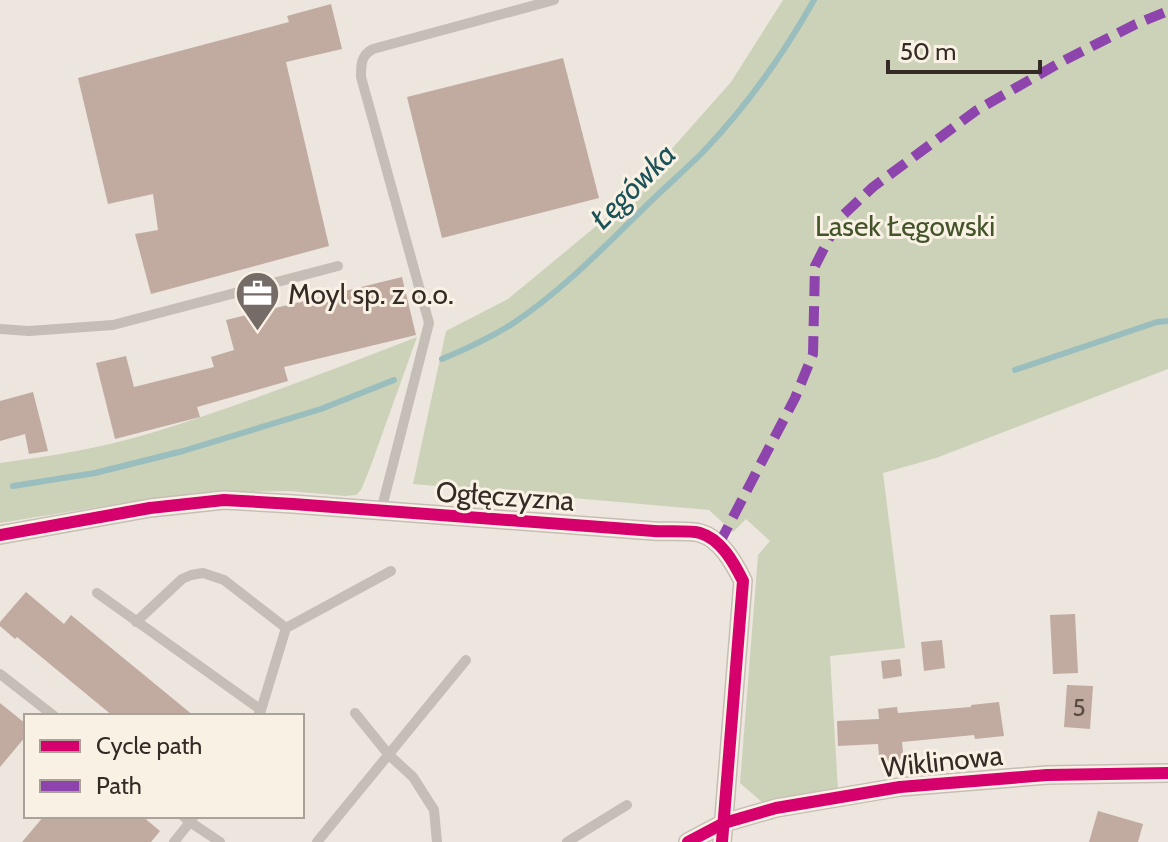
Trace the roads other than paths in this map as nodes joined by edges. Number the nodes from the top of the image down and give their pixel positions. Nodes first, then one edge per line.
1 (554, 0) edge
2 (338, 266) dead end
3 (0, 329) edge
4 (381, 511) junction
5 (0, 535) edge
6 (391, 571) dead end
7 (97, 593) dead end
8 (136, 622) junction
9 (286, 628) junction
10 (466, 660) dead end
11 (0, 674) edge
12 (260, 713) edge
13 (355, 713) dead end
14 (51, 714) edge
15 (389, 755) junction
16 (1168, 773) edge
17 (627, 805) dead end
18 (189, 818) edge
19 (723, 833) edge
20 (174, 842) edge
21 (220, 842) edge
22 (317, 842) edge
23 (437, 842) edge
24 (567, 842) edge
25 (688, 842) edge

1 - 4 lane
2 - 3 lane
4 - 5 street, Ogłęczyzna
4 - 19 street, Ogłęczyzna
6 - 9 lane
7 - 8 lane
8 - 9 lane
8 - 12 lane
9 - 12 lane
10 - 15 lane
11 - 14 lane
13 - 15 lane
15 - 22 lane
15 - 23 lane
16 - 19 street, Wiklinowa
17 - 24 lane
18 - 20 lane
18 - 21 lane
19 - 25 street, Wiklinowa

